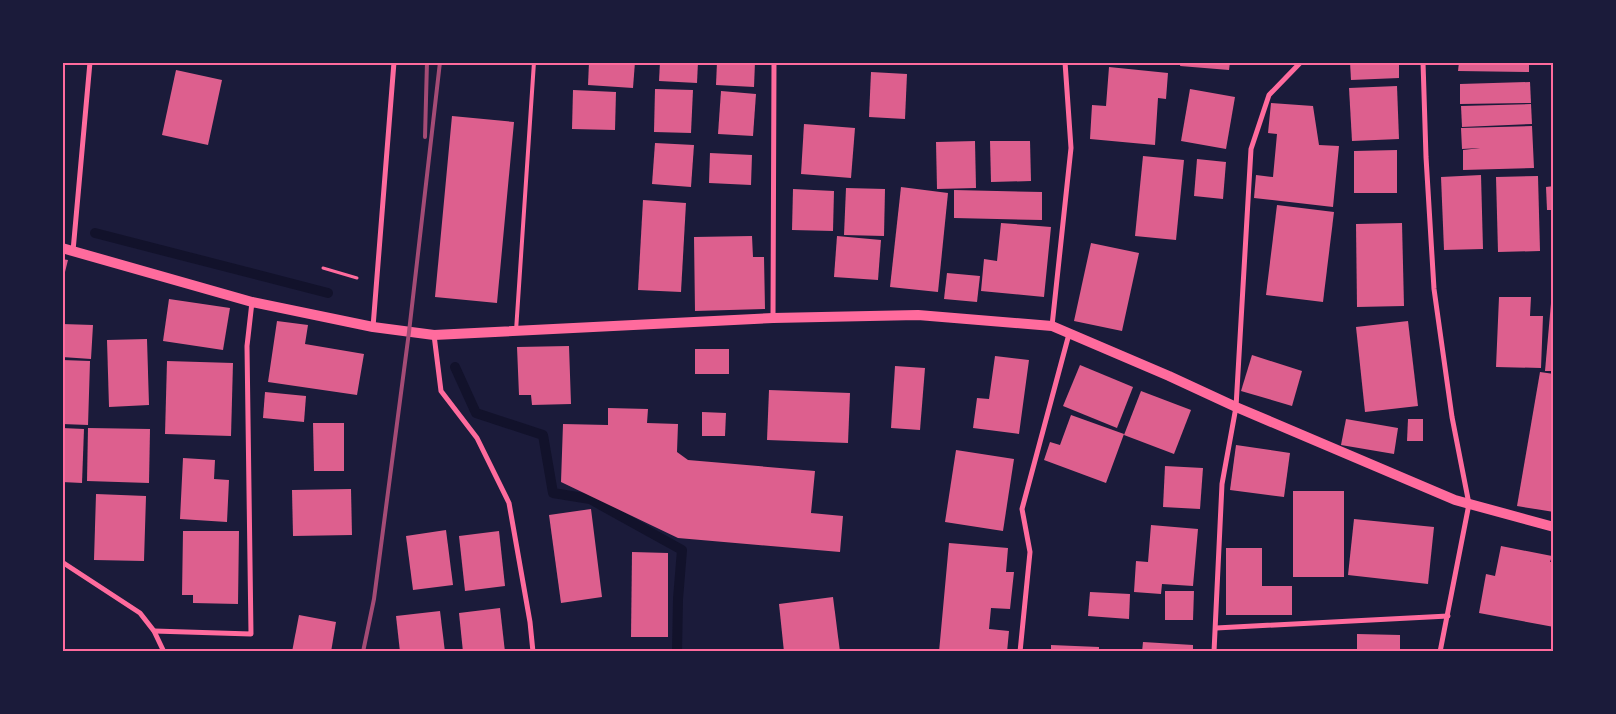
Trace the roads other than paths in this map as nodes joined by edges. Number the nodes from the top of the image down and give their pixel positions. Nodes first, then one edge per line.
1 (90, 62) edge
2 (394, 62) edge
3 (534, 62) edge
4 (774, 62) edge
5 (1065, 62) edge
6 (1301, 62) edge
7 (1423, 62) edge
8 (68, 249) edge
9 (252, 302) junction
10 (773, 318) junction
11 (373, 326) junction
12 (1052, 326) junction
13 (516, 331) junction
14 (1070, 333) junction
15 (434, 335) junction
16 (1236, 407) junction
17 (1470, 504) junction
18 (1554, 528) edge
19 (62, 562) edge
20 (1448, 616) junction
21 (1216, 628) junction
22 (154, 631) junction
23 (164, 652) edge
24 (533, 652) edge
25 (1020, 652) edge
26 (1214, 652) edge
27 (1440, 652) edge

1 - 8 street
2 - 11 street
3 - 13 lane
4 - 10 street
5 - 12 street
6 - 16 street
7 - 17 street
8 - 9 main road
9 - 11 main road
9 - 22 street
10 - 12 main road
10 - 13 main road
11 - 15 main road
12 - 14 main road
13 - 15 main road
14 - 16 main road
14 - 25 street
15 - 24 street
16 - 17 main road
16 - 21 street
17 - 18 main road
17 - 20 street
19 - 22 street
20 - 21 street
20 - 27 street
21 - 26 street
22 - 23 street

